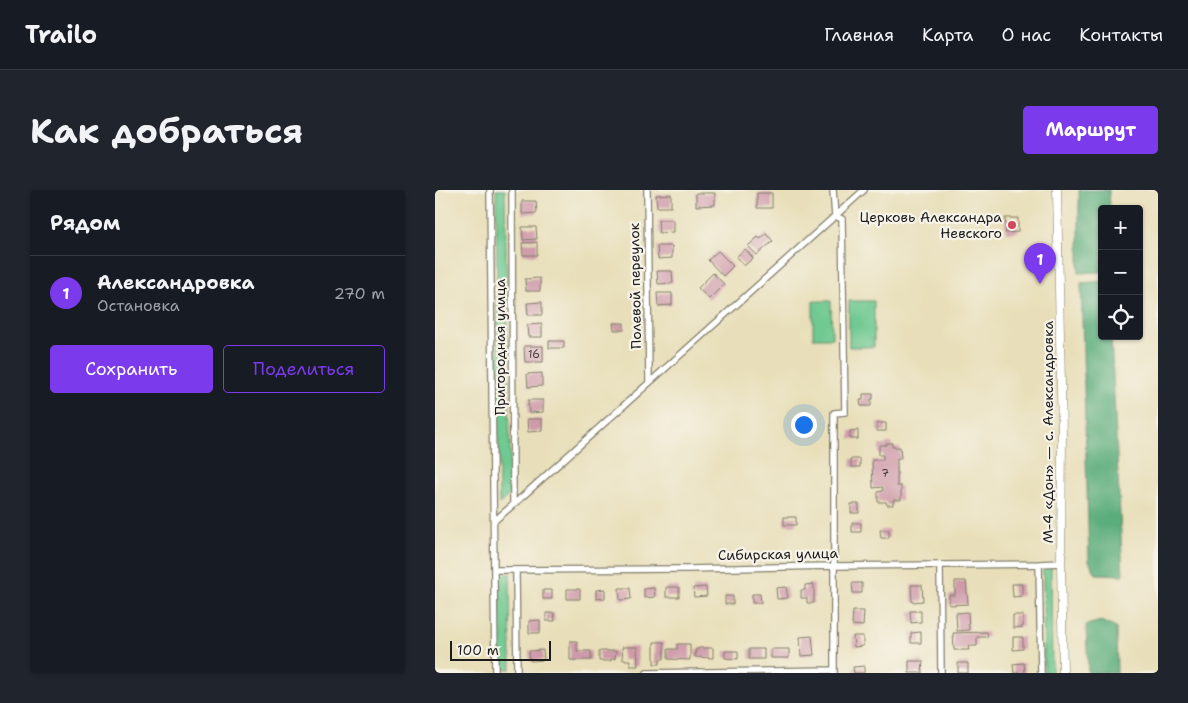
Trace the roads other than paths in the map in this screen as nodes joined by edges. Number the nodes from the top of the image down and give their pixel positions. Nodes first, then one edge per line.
1 (490, 190) edge
2 (512, 190) edge
3 (647, 190) edge
4 (833, 190) edge
5 (864, 190) edge
6 (1057, 190) edge
7 (835, 216) junction
8 (649, 382) junction
9 (513, 505) junction
10 (494, 521) junction
11 (1061, 563) junction
12 (1039, 564) junction
13 (940, 565) junction
14 (833, 566) junction
15 (494, 570) junction
16 (516, 570) junction
17 (834, 671) edge
18 (495, 673) edge
19 (517, 673) edge
20 (647, 673) edge
21 (941, 673) edge
22 (1041, 673) edge
23 (1063, 673) edge

1 - 10 street
2 - 9 street, Пригородная улица
3 - 8 street, Полевой переулок
4 - 7 street
5 - 7 street
6 - 11 main road, М-4 «Дон» — с. Александровка
7 - 8 street
7 - 14 street
8 - 9 street
9 - 10 street
10 - 15 street
11 - 12 street, Сибирская улица
11 - 23 main road, М-4 «Дон» — с. Александровка
12 - 13 street, Сибирская улица
12 - 22 street
13 - 14 street, Сибирская улица
13 - 21 street
14 - 16 street, Сибирская улица
14 - 17 street
15 - 16 street, Сибирская улица
15 - 18 street
16 - 19 street
17 - 20 street

